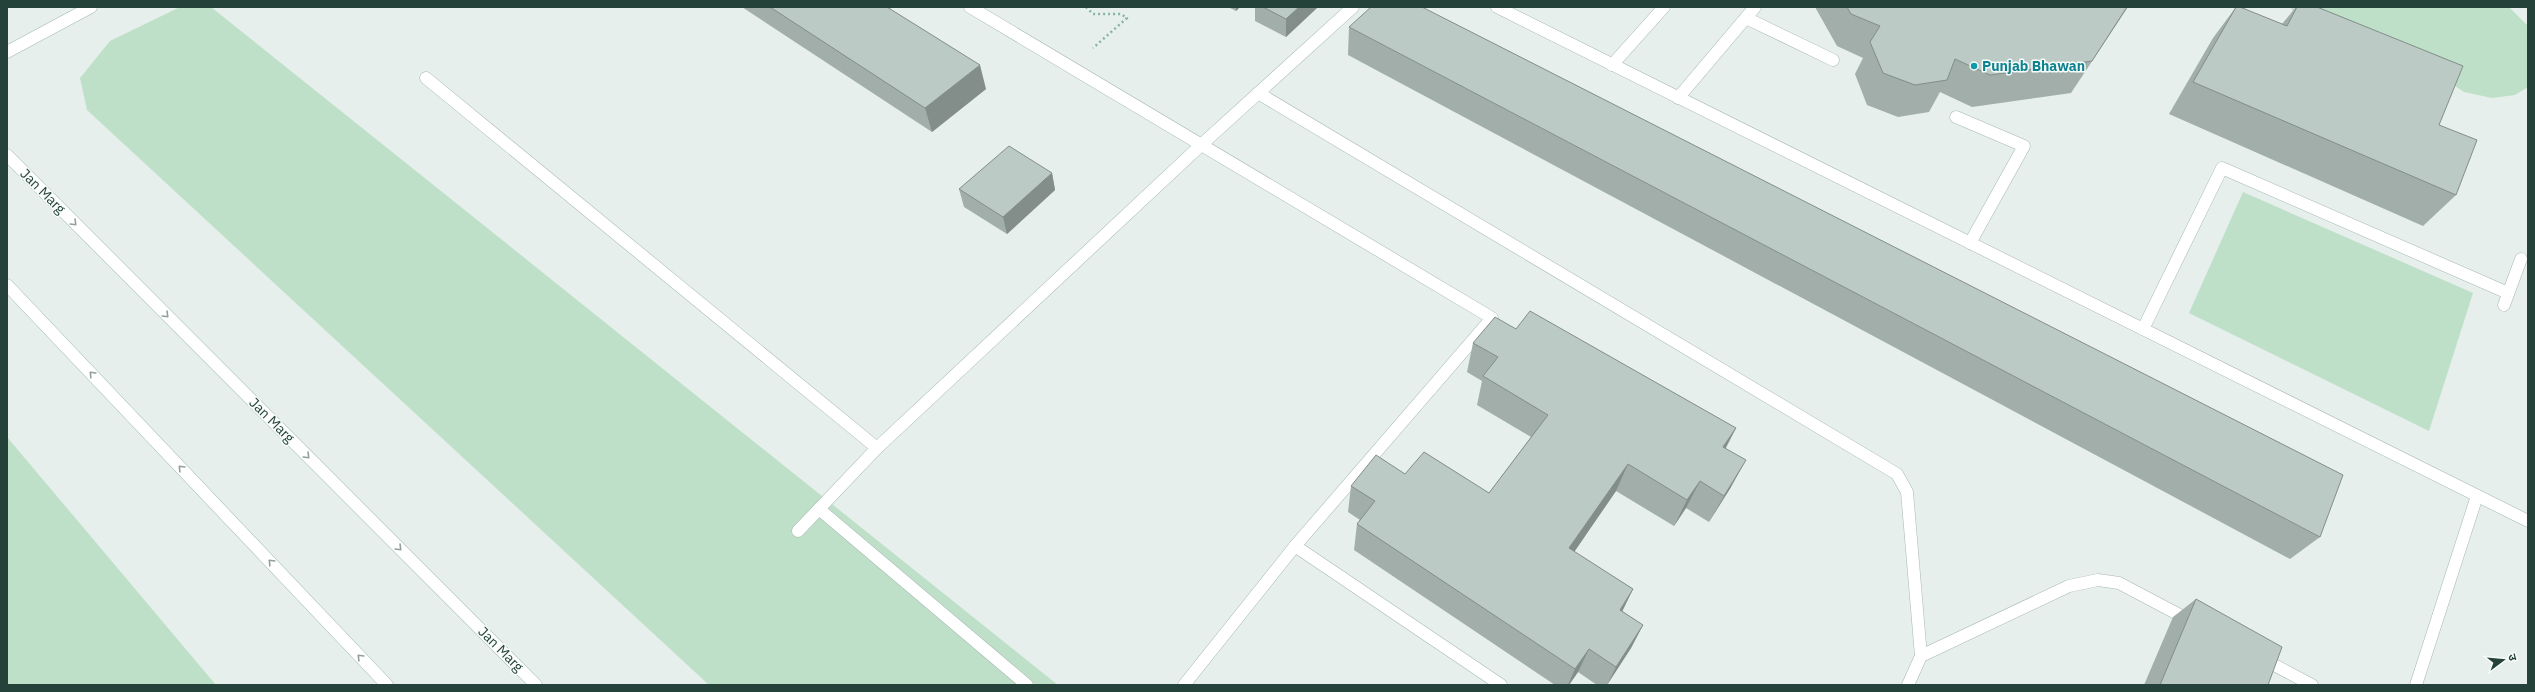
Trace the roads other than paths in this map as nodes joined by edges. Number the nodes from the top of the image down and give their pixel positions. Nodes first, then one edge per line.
1 (91, 7) edge
2 (970, 7) edge
3 (1352, 7) edge
4 (1497, 7) edge
5 (1664, 7) edge
6 (1755, 7) edge
7 (1746, 18) junction
8 (7, 52) edge
9 (1833, 60) dead end
10 (1612, 65) junction
11 (426, 78) dead end
12 (1258, 93) junction
13 (1678, 98) junction
14 (1956, 117) dead end
15 (1200, 146) junction
16 (7, 155) edge
17 (1970, 244) junction
18 (2521, 259) dead end
19 (7, 285) edge
20 (2508, 293) junction
21 (2504, 305) dead end
22 (2143, 329) junction
23 (877, 448) junction
24 (2477, 496) junction
25 (819, 509) junction
26 (2528, 521) edge
27 (798, 531) dead end
28 (1295, 546) junction
29 (2202, 626) edge
30 (2250, 652) edge
31 (1921, 656) junction
32 (387, 685) edge
33 (536, 685) edge
34 (1028, 685) edge
35 (1184, 685) edge
36 (1501, 685) edge
37 (1908, 685) edge
38 (2312, 685) edge
39 (2416, 685) edge

1 - 8 street
2 - 15 street
3 - 12 street
4 - 10 street
5 - 10 street
6 - 7 street
7 - 9 street
7 - 13 street
10 - 13 street
11 - 23 street
12 - 15 street
12 - 31 street
13 - 17 street
14 - 17 street
15 - 23 street
15 - 28 street
16 -> 33 street, Jan Marg
17 - 22 street
18 - 20 street
32 -> 19 street
20 - 21 street
20 - 22 street
22 - 24 street
23 - 25 street
24 - 26 street
24 - 39 street
25 - 27 street
25 - 34 street
28 - 35 street
28 - 36 street
29 - 31 street
30 - 38 street
31 - 37 street

